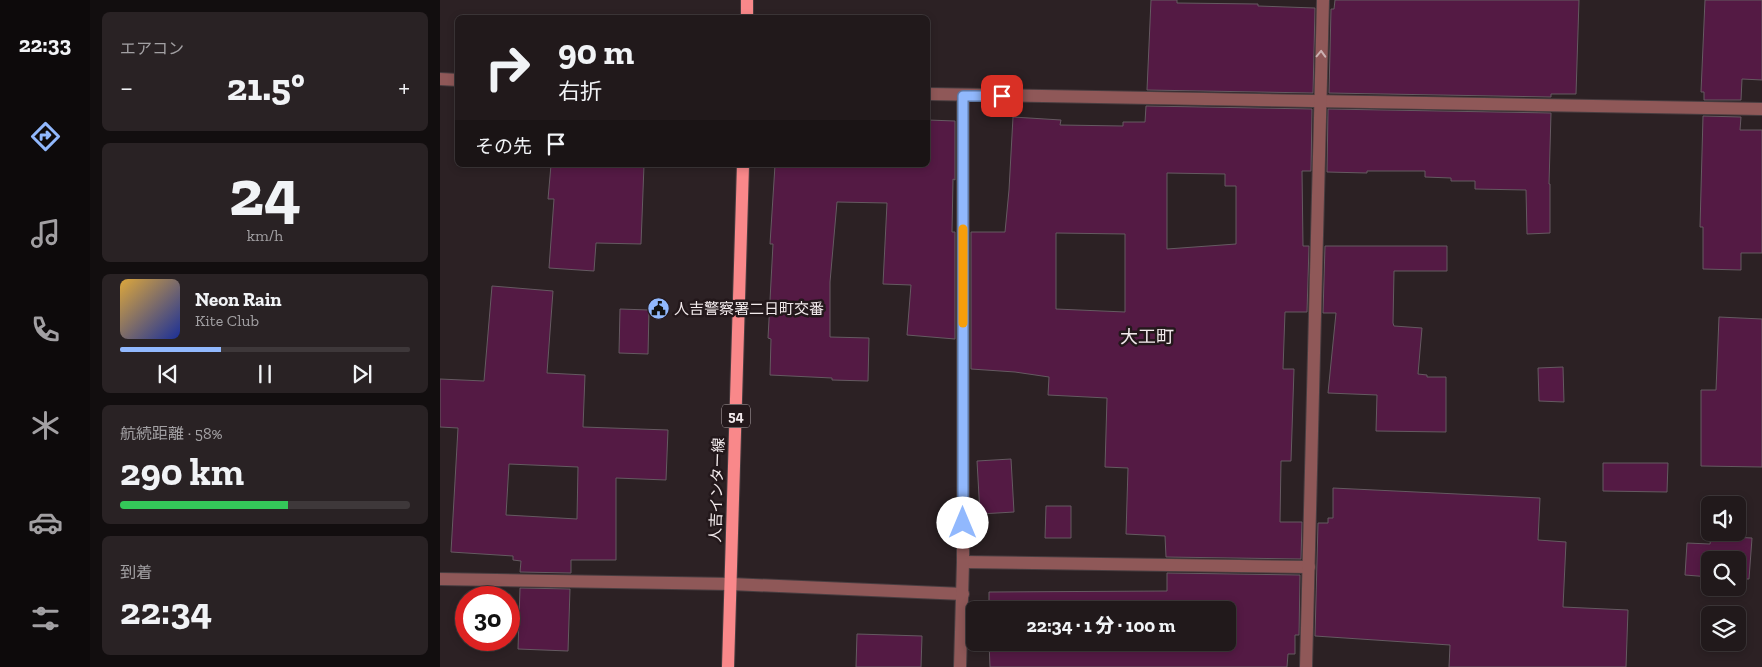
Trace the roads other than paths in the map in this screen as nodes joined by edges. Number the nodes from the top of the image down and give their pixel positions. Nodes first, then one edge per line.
1 (747, 0) edge
2 (1323, 0) edge
3 (747, 15) edge
4 (440, 79) edge
5 (455, 80) edge
6 (930, 94) edge
7 (963, 96) junction
8 (1320, 102) junction
9 (1762, 109) edge
10 (743, 167) edge
11 (963, 562) junction
12 (1309, 567) junction
13 (440, 579) edge
14 (731, 584) junction
15 (963, 594) junction
16 (728, 667) edge
17 (960, 667) edge
18 (1306, 667) edge

1 - 3 main road
8 -> 2 street
4 - 5 street
6 - 7 street
7 - 8 street
7 - 11 street
8 - 9 street
8 - 12 street
10 - 14 main road, 人吉インター線 / 54
11 - 12 street
11 - 15 street
12 - 18 street
13 - 14 street
14 - 15 street
14 - 16 main road, 人吉インター線 / 54
15 - 17 street

